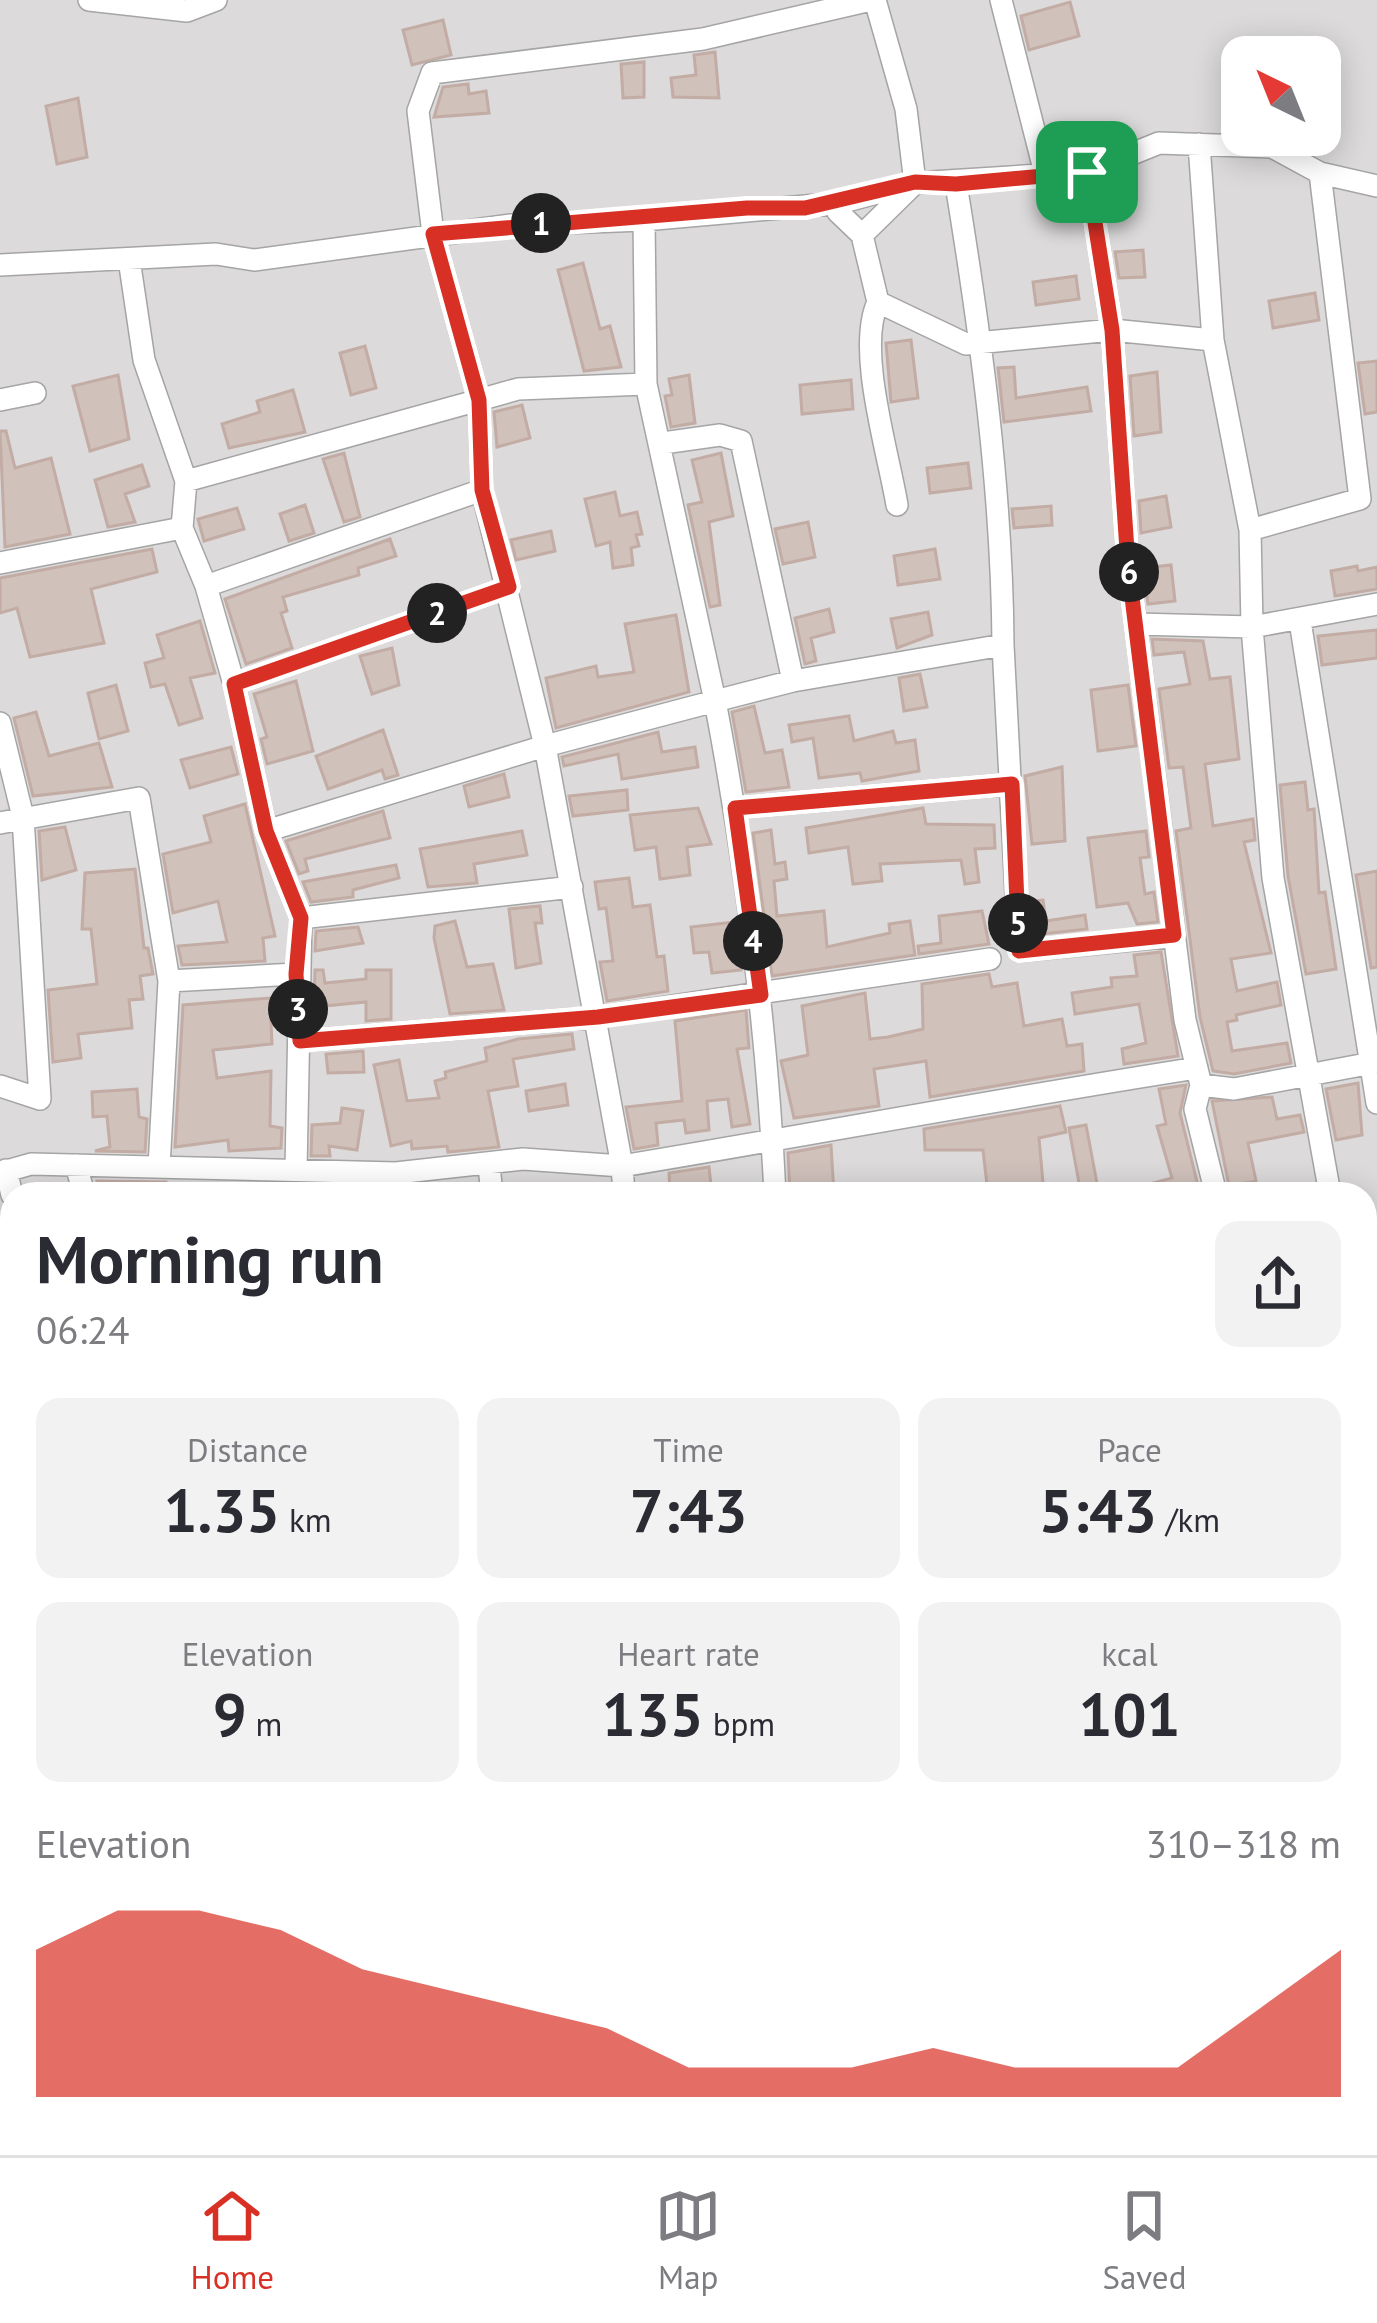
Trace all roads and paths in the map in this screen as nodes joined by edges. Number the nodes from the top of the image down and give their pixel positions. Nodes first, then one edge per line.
1 (89, 0) edge
2 (216, 0) edge
3 (873, 0) edge
4 (1001, 0) edge
5 (1199, 144) junction
6 (1087, 172) junction
7 (1320, 172) junction
8 (1046, 177) junction
9 (915, 182) junction
10 (956, 184) junction
11 (1377, 186) edge
12 (839, 203) junction
13 (644, 220) junction
14 (433, 234) junction
15 (862, 235) junction
16 (129, 259) junction
17 (0, 265) edge
18 (878, 302) junction
19 (1112, 330) junction
20 (1213, 340) junction
21 (982, 343) junction
22 (646, 384) junction
23 (35, 393) dead end
24 (0, 400) edge
25 (479, 400) junction
26 (663, 442) junction
27 (186, 481) junction
28 (482, 490) junction
29 (897, 505) dead end
30 (182, 528) junction
31 (1250, 530) junction
32 (0, 562) edge
33 (206, 586) junction
34 (509, 587) junction
35 (1377, 604) edge
36 (1300, 621) junction
37 (1137, 624) junction
38 (1252, 627) junction
39 (1003, 645) junction
40 (793, 681) junction
41 (234, 684) junction
42 (715, 701) junction
43 (0, 723) edge
44 (545, 746) junction
45 (1012, 784) junction
46 (735, 808) junction
47 (11, 820) edge
48 (266, 831) junction
49 (572, 887) junction
50 (301, 918) junction
51 (1174, 935) junction
52 (990, 959) dead end
53 (296, 974) junction
54 (169, 981) junction
55 (761, 995) junction
56 (598, 1017) junction
57 (300, 1041) junction
58 (1374, 1062) edge
59 (1199, 1077) junction
60 (1309, 1078) junction
61 (0, 1086) edge
62 (1377, 1103) edge
63 (772, 1141) junction
64 (76, 1165) junction
65 (159, 1166) junction
66 (489, 1166) junction
67 (622, 1166) junction
68 (249, 1169) junction
69 (296, 1170) junction
70 (3, 1172) edge
71 (81, 1182) edge
72 (252, 1182) edge
73 (382, 1182) edge
74 (406, 1182) edge
75 (491, 1182) edge
76 (623, 1182) edge
77 (774, 1182) edge
78 (1213, 1182) edge
79 (1328, 1182) edge

1 - 2 street
3 - 9 street
3 - 14 street
4 - 8 street
5 - 6 street
5 - 7 street
5 - 20 street
6 - 8 street
6 - 19 street
7 - 11 street
7 - 31 street
8 - 10 street
9 - 10 street
9 - 12 street
9 - 15 street
10 - 21 street
12 - 13 street
12 - 15 street
13 - 14 street
13 - 22 street
14 - 16 street
14 - 25 street
15 - 18 street
16 - 17 street
16 - 27 street
18 - 21 street
18 - 29 street
19 - 20 street
19 - 21 street
19 - 37 street
20 - 31 street
21 - 39 street
22 - 25 street
22 - 26 street
23 - 24 street
25 - 27 street
25 - 28 street
26 - 40 street
26 - 42 street
27 - 30 street
28 - 33 street
28 - 34 street
30 - 32 street
30 - 33 street
31 - 38 street
33 - 41 street
34 - 41 street
34 - 44 street
35 - 36 street
36 - 38 street
36 - 58 street
37 - 38 street
37 - 51 street
38 - 60 street
39 - 40 street
39 - 45 street
40 - 42 street
41 - 48 street
42 - 44 street
42 - 46 street
43 - 47 street
44 - 48 street
44 - 49 street
45 - 46 street
45 - 51 street
46 - 55 street
47 - 54 street
47 - 61 street
48 - 50 street
49 - 50 street
49 - 56 street
50 - 53 street
51 - 59 street
52 - 55 street
53 - 54 street
53 - 57 street
54 - 65 street
55 - 56 street
55 - 63 street
56 - 57 street
56 - 67 street
57 - 69 street
58 - 60 street
58 - 62 street
59 - 60 street
59 - 63 street
59 - 78 street
60 - 79 street
63 - 67 street
63 - 77 street
64 - 65 street
64 - 70 street
64 - 71 street
65 - 68 street
66 - 67 street
66 - 74 street
66 - 75 street
67 - 76 street
68 - 69 street
68 - 72 street
69 - 73 street

